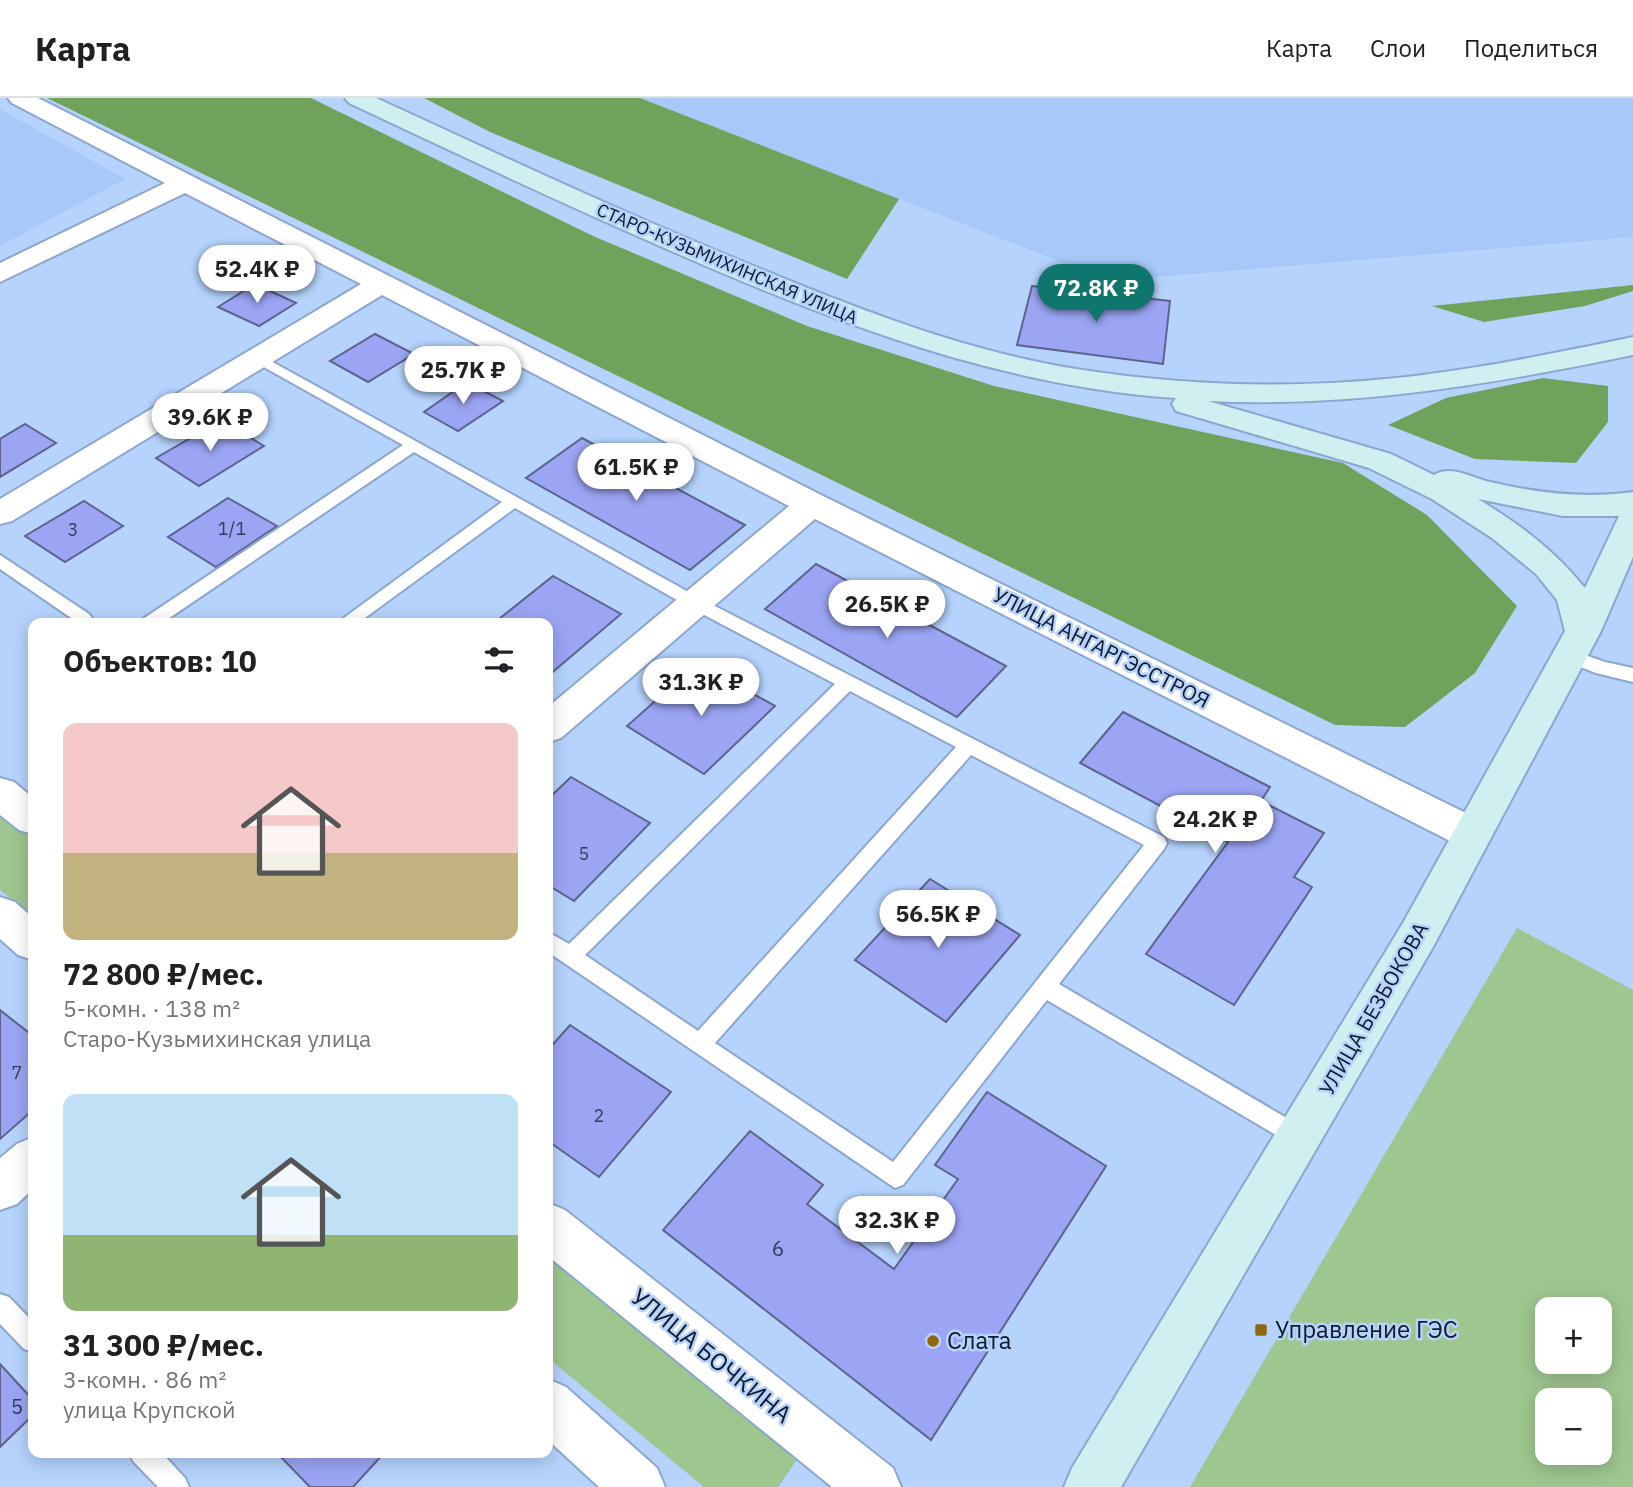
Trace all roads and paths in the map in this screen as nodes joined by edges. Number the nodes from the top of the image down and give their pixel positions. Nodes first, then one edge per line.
1 (20, 98) edge
2 (357, 98) edge
3 (185, 183) junction
4 (0, 274) edge
5 (380, 284) junction
6 (1633, 346) edge
7 (258, 358) junction
8 (1114, 383) junction
9 (414, 445) junction
10 (1380, 461) junction
11 (514, 501) junction
12 (1633, 503) edge
13 (812, 504) junction
14 (0, 513) edge
15 (1633, 519) edge
16 (0, 561) edge
17 (696, 604) junction
18 (83, 618) dead end
19 (156, 618) edge
20 (353, 618) edge
21 (1575, 643) junction
22 (1633, 675) edge
23 (848, 682) junction
24 (553, 724) edge
25 (969, 745) junction
26 (0, 793) edge
27 (28, 815) edge
28 (1472, 834) junction
29 (0, 914) edge
30 (28, 939) edge
31 (553, 944) edge
32 (570, 956) junction
33 (1046, 988) junction
34 (700, 1044) junction
35 (1299, 1136) junction
36 (28, 1163) edge
37 (0, 1188) edge
38 (553, 1230) edge
39 (0, 1306) edge
40 (28, 1335) edge
41 (553, 1410) edge
42 (148, 1458) edge
43 (176, 1487) edge
44 (638, 1487) edge
45 (874, 1487) edge
46 (1091, 1487) edge

1 - 3 street, УЛИЦА АНГАРГЭССТРОЯ
2 - 8 main road, СТАРО-КУЗЬМИХИНСКАЯ УЛИЦА
3 - 4 street
3 - 5 street, УЛИЦА АНГАРГЭССТРОЯ
5 - 7 street
5 - 13 street, УЛИЦА АНГАРГЭССТРОЯ
6 - 8 main road
7 - 9 lane
7 - 14 street
8 - 10 main road
9 - 11 lane
9 - 19 lane
10 - 12 main road
10 - 21 main road
11 - 17 lane
11 - 20 lane
13 - 17 street
13 - 28 street, УЛИЦА АНГАРГЭССТРОЯ
15 - 21 main road, УЛИЦА БЕЗБОКОВА
16 - 18 lane
17 - 23 lane
17 - 24 street
21 - 22 lane
21 - 28 main road, УЛИЦА БЕЗБОКОВА
23 - 25 lane
23 - 32 lane
25 - 33 lane
25 - 34 lane
26 - 27 street
28 - 35 main road, УЛИЦА БЕЗБОКОВА
29 - 30 street
31 - 32 lane
32 - 34 lane
33 - 34 lane
33 - 35 lane
35 - 46 main road, УЛИЦА БЕЗБОКОВА
36 - 37 street
38 - 45 street, УЛИЦА БОЧКИНА
39 - 40 lane
41 - 44 street
42 - 43 lane

